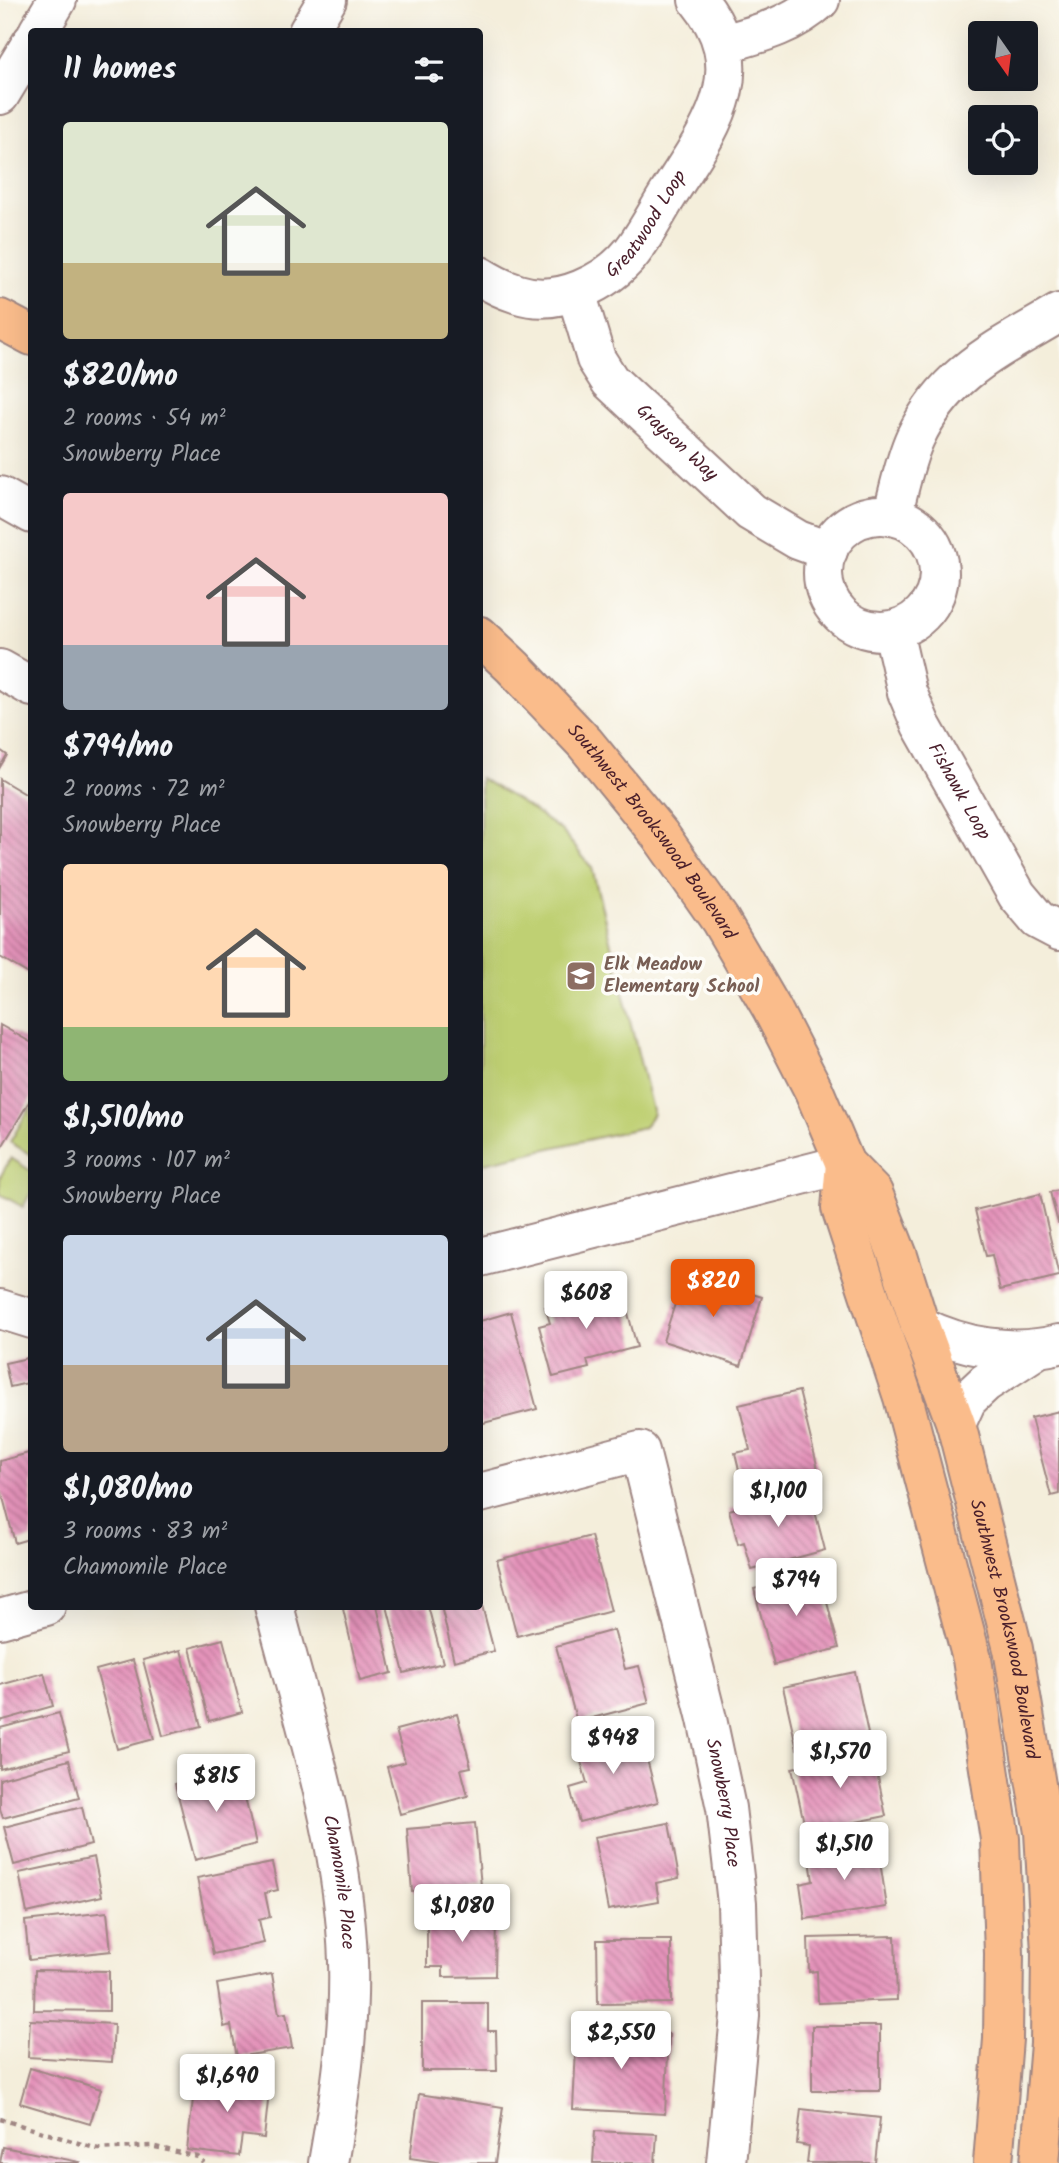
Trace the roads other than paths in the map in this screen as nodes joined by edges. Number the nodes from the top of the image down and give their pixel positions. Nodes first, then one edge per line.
1 (57, 0) edge
2 (327, 0) edge
3 (698, 0) edge
4 (820, 0) edge
5 (40, 28) edge
6 (310, 28) edge
7 (723, 44) junction
8 (28, 49) edge
9 (0, 94) edge
10 (483, 277) edge
11 (576, 292) junction
12 (1059, 313) edge
13 (0, 319) edge
14 (28, 334) edge
15 (0, 496) edge
16 (28, 512) edge
17 (892, 516) junction
18 (828, 551) junction
19 (893, 631) junction
20 (483, 639) edge
21 (0, 669) edge
22 (28, 685) edge
23 (1059, 931) edge
24 (845, 1164) junction
25 (483, 1256) edge
26 (0, 1309) edge
27 (28, 1318) edge
28 (920, 1326) junction
29 (1046, 1348) edge
30 (956, 1424) junction
31 (483, 1492) edge
32 (32, 1610) edge
33 (275, 1610) edge
34 (0, 1619) edge
35 (328, 2163) edge
36 (726, 2163) edge
37 (993, 2163) edge
38 (1041, 2163) edge

1 - 5 street
2 - 6 street
3 - 7 street, Greatwood Loop
4 - 7 street
7 - 11 street, Greatwood Loop
8 - 9 street
10 - 11 street, Greatwood Loop
11 - 18 street, Grayson Way
12 - 17 street
13 - 14 main road
15 - 16 street
17 - 18 street
17 - 19 street
18 - 19 street
19 - 23 street, Fishawk Loop
20 - 24 main road, Southwest Brookswood Boulevard
21 - 22 street
24 - 25 street
24 - 28 main road, Southwest Brookswood Boulevard
24 - 37 main road, Southwest Brookswood Boulevard
26 - 27 street
28 - 29 street
28 - 30 main road, Southwest Brookswood Boulevard
29 - 30 street
30 - 38 main road, Southwest Brookswood Boulevard
31 - 36 street, Snowberry Place
32 - 34 street
33 - 35 street, Chamomile Place

